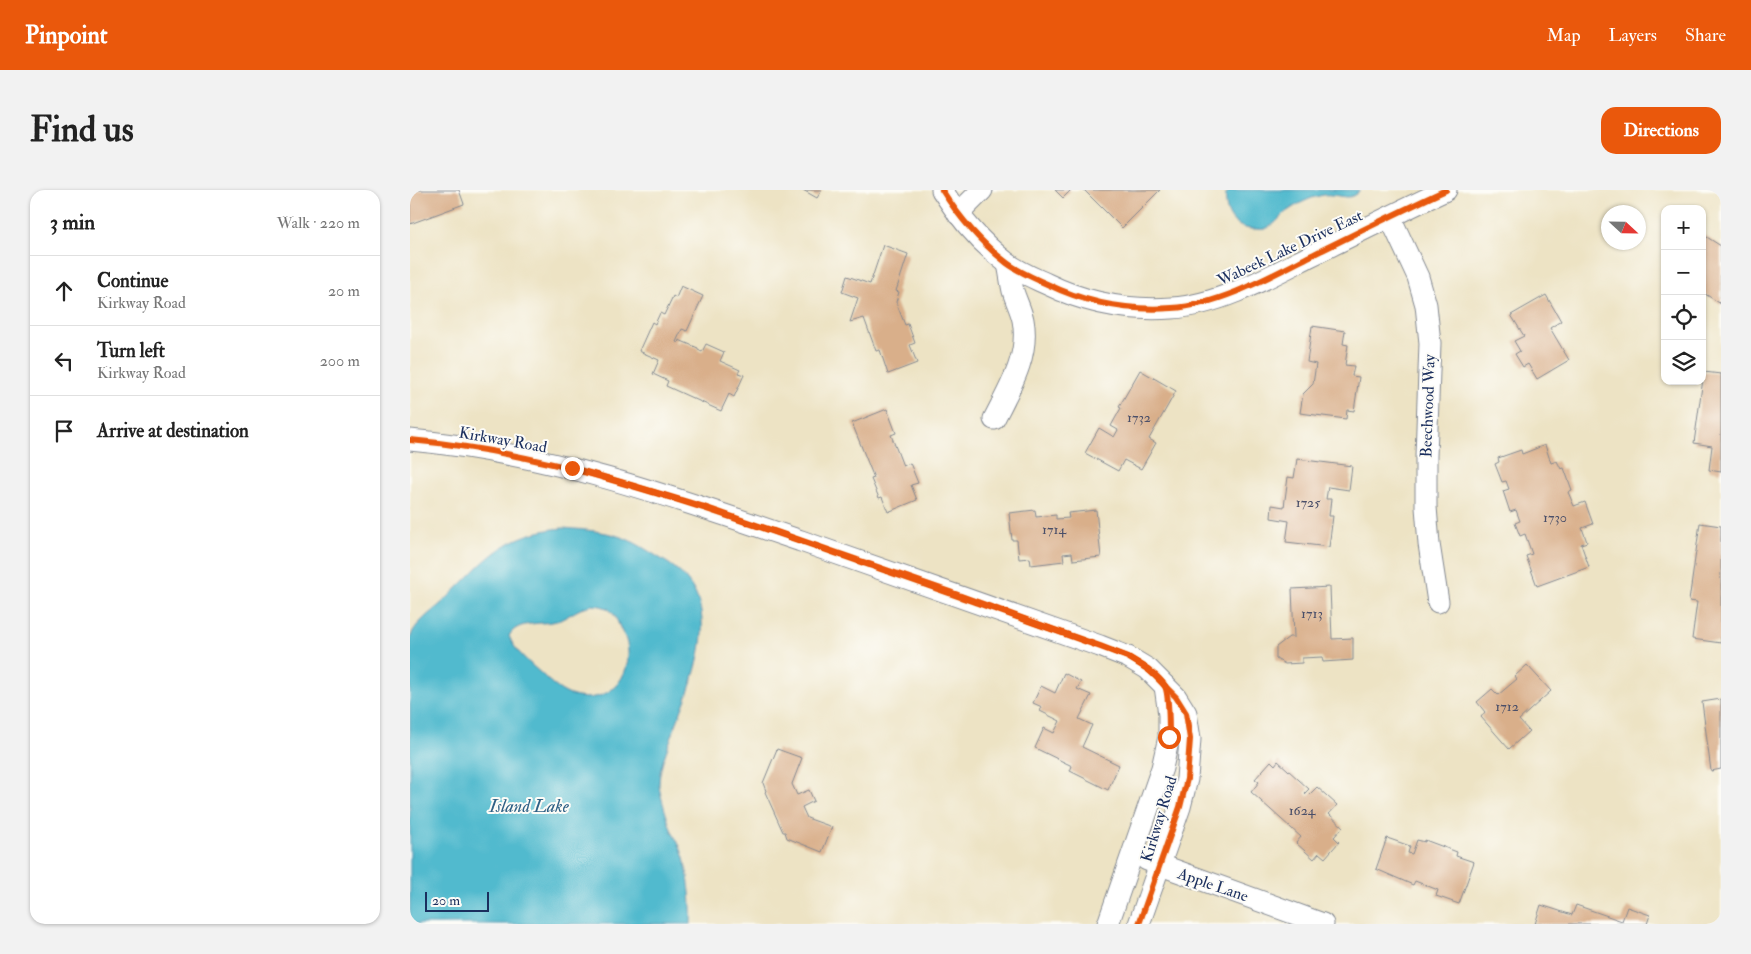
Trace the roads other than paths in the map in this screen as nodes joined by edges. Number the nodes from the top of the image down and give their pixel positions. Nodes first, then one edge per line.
1 (942, 190) edge
2 (982, 190) edge
3 (1446, 190) edge
4 (958, 214) junction
5 (1390, 217) junction
6 (1008, 264) junction
7 (994, 419) dead end
8 (410, 440) edge
9 (1438, 602) dead end
10 (1165, 686) junction
11 (1133, 854) junction
12 (1159, 866) junction
13 (1108, 924) edge
14 (1139, 924) edge
15 (1323, 924) edge

1 - 4 street, Wabeek Lake Drive East
2 - 4 street
3 - 5 street, Wabeek Lake Drive East
4 - 6 street, Wabeek Lake Drive East
5 - 6 street, Wabeek Lake Drive East
5 - 9 street, Beechwood Way
6 - 7 street
8 - 10 street, Kirkway Road
10 - 11 street, Kirkway Road
10 - 12 street, Kirkway Road
11 - 12 street, Apple Lane
11 - 13 street, Kirkway Road
12 - 14 street, Kirkway Road
12 - 15 street, Apple Lane

